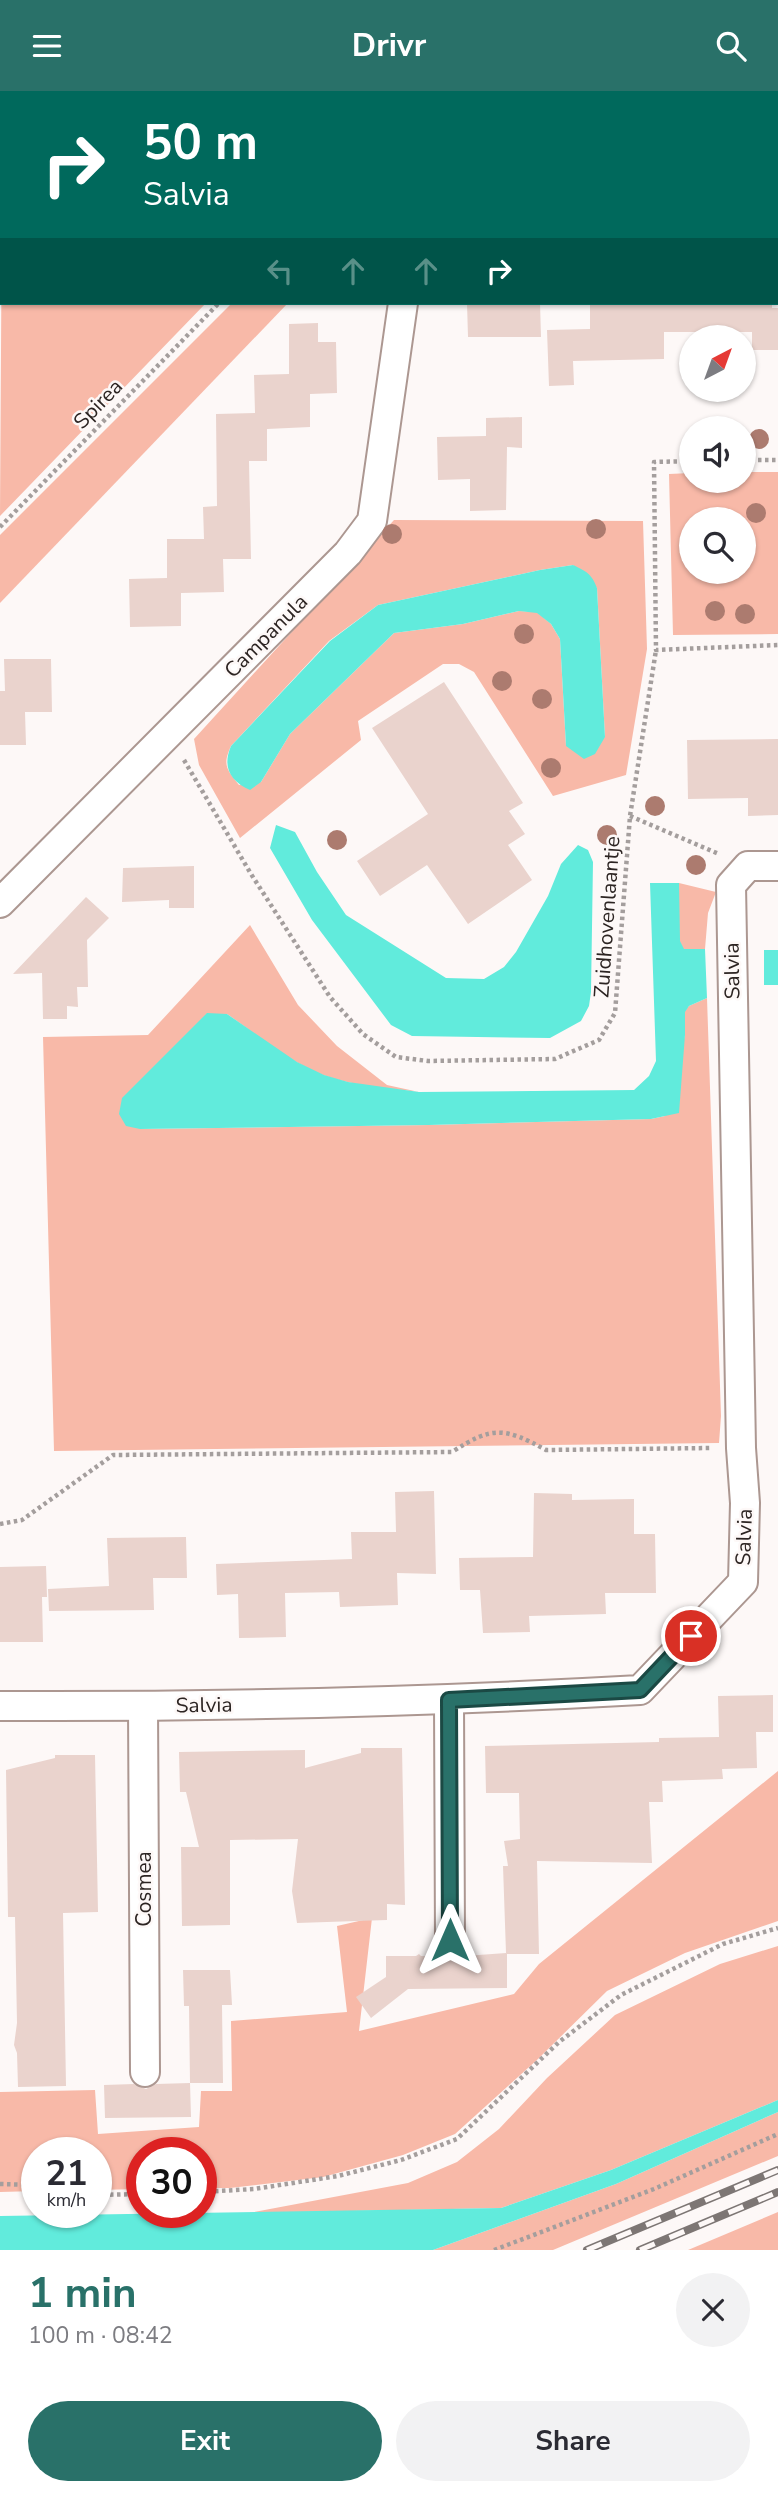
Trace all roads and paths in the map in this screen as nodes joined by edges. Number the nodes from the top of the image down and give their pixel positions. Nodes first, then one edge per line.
1 (217, 305) edge
2 (403, 305) edge
3 (756, 460) edge
4 (778, 460) edge
5 (679, 461) edge
6 (0, 527) edge
7 (778, 645) edge
8 (656, 650) junction
9 (169, 734) junction
10 (630, 816) junction
11 (748, 866) junction
12 (778, 866) edge
13 (0, 903) edge
14 (741, 1448) junction
15 (0, 1524) edge
16 (449, 1700) junction
17 (0, 1706) edge
18 (143, 1706) junction
19 (778, 1929) edge
20 (450, 1940) dead end
21 (145, 2072) dead end
22 (778, 2134) edge
23 (0, 2184) edge
24 (21, 2185) edge
25 (217, 2191) edge
26 (494, 2250) edge

1 - 6 path, Spirea
2 - 9 street, Campanula
3 - 4 path
5 - 8 path, Zuidhovenlaantje
7 - 8 path
8 - 10 path, Zuidhovenlaantje
9 - 10 path, Zuidhovenlaantje
9 - 13 street, Campanula
10 - 11 path
11 - 12 street
11 - 14 street, Salvia
14 - 15 path
14 - 16 street, Salvia
16 - 18 street, Salvia
16 - 20 street
17 - 18 street, Salvia
18 - 21 street, Cosmea
19 - 25 path
22 - 26 path
23 - 24 path

